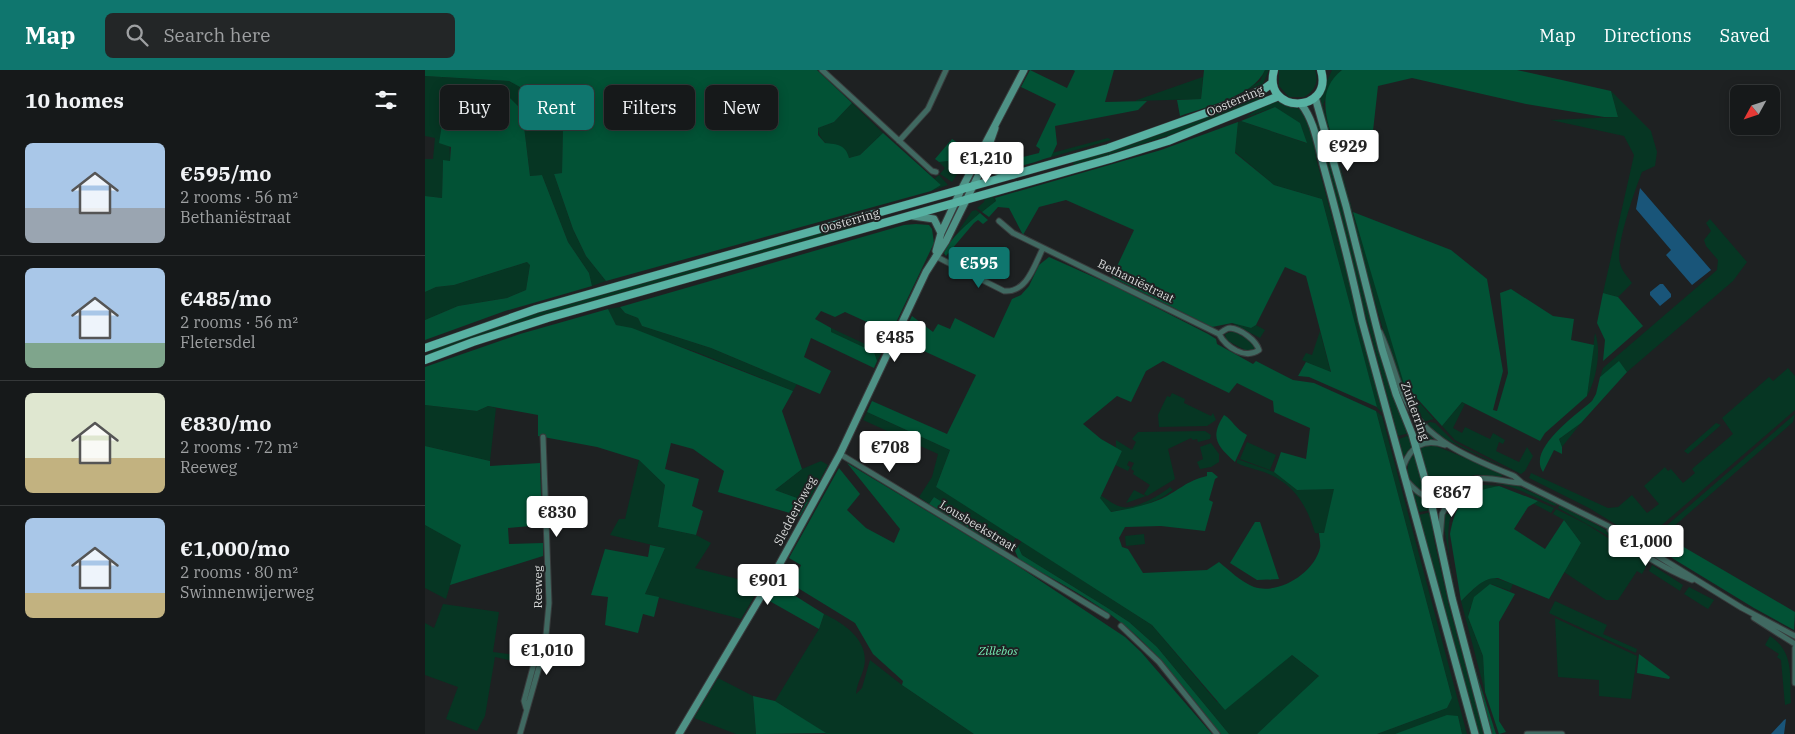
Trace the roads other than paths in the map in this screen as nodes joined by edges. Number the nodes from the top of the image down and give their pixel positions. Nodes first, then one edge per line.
1 (822, 70) edge
2 (947, 70) edge
3 (1024, 70) edge
4 (1274, 70) edge
5 (1323, 71) edge
6 (1272, 82) junction
7 (1279, 96) junction
8 (1315, 97) junction
9 (1301, 104) junction
10 (995, 128) junction
11 (899, 141) junction
12 (985, 159) junction
13 (936, 172) dead end
14 (1013, 175) junction
15 (973, 186) junction
16 (961, 190) junction
17 (967, 199) junction
18 (955, 202) junction
19 (907, 216) junction
20 (999, 221) dead end
21 (941, 233) junction
22 (1043, 248) junction
23 (935, 256) junction
24 (1378, 327) junction
25 (1219, 334) junction
26 (425, 348) edge
27 (425, 360) edge
28 (543, 437) dead end
29 (1416, 446) junction
30 (1450, 446) junction
31 (840, 454) junction
32 (1403, 467) junction
33 (1407, 480) junction
34 (1522, 483) junction
35 (1455, 490) junction
36 (1430, 497) junction
37 (1440, 540) junction
38 (1742, 608) junction
39 (1107, 616) dead end
40 (1121, 626) dead end
41 (1795, 636) edge
42 (1795, 644) edge
43 (1795, 648) edge
44 (1795, 683) edge
45 (520, 734) edge
46 (679, 734) edge
47 (1217, 734) edge
48 (1475, 734) edge
49 (1488, 734) edge
50 (1527, 734) edge
51 (1563, 734) edge

1 - 11 street
2 - 11 street
3 - 10 main road
4 - 6 main road, Oosterring
5 - 8 main road
6 - 7 main road, Oosterring
6 - 14 main road, Oosterring
7 - 9 main road, Oosterring
7 - 17 main road, Oosterring
8 - 9 main road
8 - 24 main road, Zuiderring
9 - 32 main road, Zuiderring
10 - 12 main road
10 - 16 main road
11 - 13 street
12 - 14 main road
12 - 15 main road
14 - 15 main road, Oosterring
15 - 16 main road, Oosterring
15 - 17 main road
16 - 18 main road
16 - 26 main road, Oosterring
17 - 18 main road, Oosterring
17 - 23 main road
18 - 19 main road, Oosterring
18 - 21 main road
19 - 21 main road
19 - 27 main road, Oosterring
20 - 22 street, Bethaniëstraat
21 - 23 main road
22 - 23 street
22 - 25 street, Bethaniëstraat
23 - 31 main road, Sledderloweg
24 - 29 main road, Zuiderring
24 - 30 street
25 - 25 street, Bethaniëstraat
28 - 45 street, Reeweg
29 - 30 street
29 - 32 street
29 - 36 main road, Zuiderring
30 - 34 street
31 - 39 street, Lousbeekstraat
31 - 46 main road, Sledderloweg
32 - 33 main road, Zuiderring
33 - 36 street
33 - 48 main road, Zuiderring
34 - 35 street
34 - 38 street
35 - 36 street
35 - 37 street
36 - 37 main road, Zuiderring
37 - 49 main road, Zuiderring
38 - 41 street
38 - 42 street
40 - 47 street
43 - 44 street
50 - 51 street

